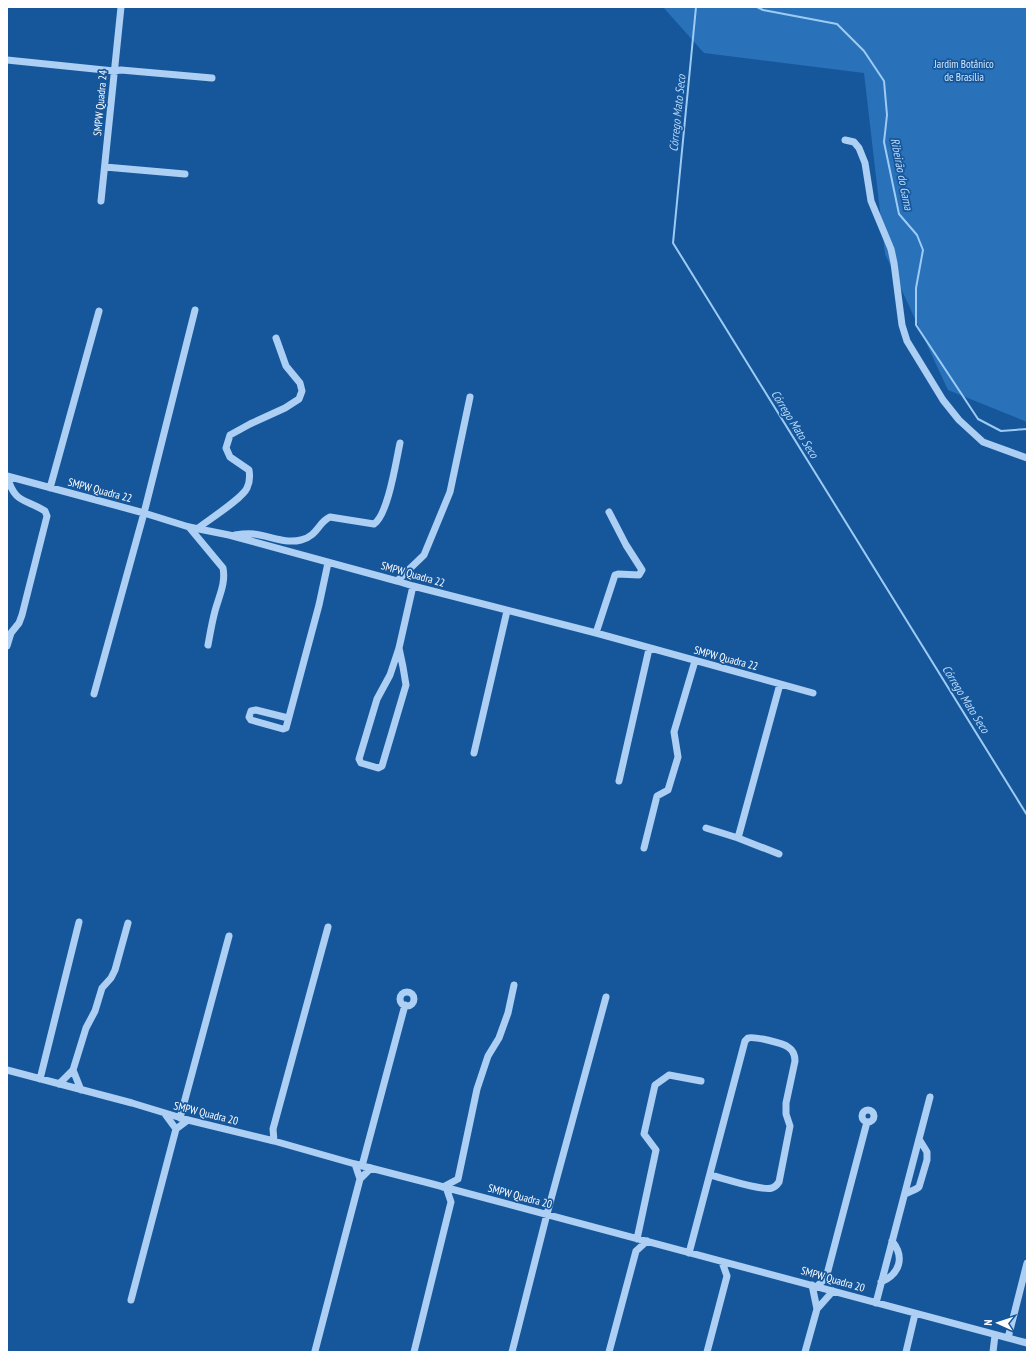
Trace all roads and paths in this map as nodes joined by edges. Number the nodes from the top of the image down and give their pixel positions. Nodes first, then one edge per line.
1 (121, 7) edge
2 (7, 60) edge
3 (114, 71) junction
4 (212, 78) dead end
5 (845, 140) dead end
6 (105, 166) junction
7 (185, 174) dead end
8 (101, 201) dead end
9 (195, 310) dead end
10 (100, 311) dead end
11 (276, 338) dead end
12 (470, 397) dead end
13 (400, 443) dead end
14 (1027, 458) edge
15 (7, 476) edge
16 (50, 488) junction
17 (609, 512) dead end
18 (144, 513) junction
19 (189, 526) junction
20 (196, 529) junction
21 (229, 535) junction
22 (328, 563) junction
23 (397, 581) junction
24 (413, 586) junction
25 (507, 611) junction
26 (596, 633) junction
27 (208, 645) dead end
28 (7, 646) edge
29 (399, 648) junction
30 (649, 649) junction
31 (696, 661) junction
32 (780, 684) junction
33 (813, 693) dead end
34 (94, 694) dead end
35 (278, 716) junction
36 (288, 718) junction
37 (276, 727) junction
38 (474, 753) dead end
39 (619, 781) dead end
40 (706, 828) dead end
41 (738, 838) junction
42 (644, 848) dead end
43 (779, 854) dead end
44 (79, 922) dead end
45 (128, 923) dead end
46 (328, 927) dead end
47 (229, 936) dead end
48 (514, 985) dead end
49 (606, 998) dead end
50 (405, 1005) dead end
51 (7, 1070) edge
52 (73, 1070) junction
53 (40, 1078) junction
54 (701, 1081) dead end
55 (59, 1084) junction
56 (82, 1090) junction
57 (930, 1097) dead end
58 (165, 1114) junction
59 (180, 1118) junction
60 (188, 1120) junction
61 (867, 1122) dead end
62 (176, 1129) junction
63 (273, 1129) junction
64 (263, 1139) junction
65 (919, 1139) junction
66 (274, 1141) junction
67 (355, 1164) junction
68 (362, 1166) junction
69 (371, 1168) junction
70 (710, 1175) junction
71 (360, 1179) junction
72 (458, 1179) junction
73 (444, 1187) junction
74 (464, 1193) junction
75 (905, 1194) junction
76 (451, 1202) junction
77 (547, 1214) junction
78 (634, 1238) junction
79 (648, 1241) junction
80 (892, 1241) junction
81 (636, 1251) junction
82 (689, 1252) junction
83 (722, 1262) junction
84 (1027, 1262) edge
85 (739, 1266) junction
86 (727, 1276) junction
87 (826, 1278) junction
88 (881, 1282) junction
89 (815, 1286) junction
90 (832, 1290) junction
91 (814, 1296) junction
92 (826, 1299) junction
93 (132, 1300) dead end
94 (876, 1303) junction
95 (817, 1309) junction
96 (916, 1314) junction
97 (995, 1335) junction
98 (1008, 1338) junction
99 (1027, 1343) edge
100 (315, 1351) dead end
101 (414, 1352) edge
102 (512, 1352) edge
103 (609, 1352) edge
104 (707, 1352) edge
105 (805, 1352) edge
106 (906, 1352) edge
107 (993, 1352) edge

1 - 3 street, SMPW Quadra 24
2 - 3 street
3 - 4 street
3 - 6 street, SMPW Quadra 24
5 - 14 street
6 - 7 street
6 - 8 street, SMPW Quadra 24
9 - 18 street
10 - 16 street
11 - 20 street
12 - 23 street
13 - 21 street
15 - 16 street, SMPW Quadra 22
15 - 28 street
16 - 18 street, SMPW Quadra 22
17 - 26 street
18 - 19 street, SMPW Quadra 22
18 - 34 street
19 - 20 street, SMPW Quadra 22
19 - 27 street
20 - 21 street, SMPW Quadra 22
21 - 22 street, SMPW Quadra 22
22 - 23 street, SMPW Quadra 22
22 - 36 street
23 - 24 street, SMPW Quadra 22
24 - 25 street, SMPW Quadra 22
24 - 29 street
25 - 26 street, SMPW Quadra 22
25 - 38 street
26 - 30 street, SMPW Quadra 22
29 - 29 street
30 - 31 street, SMPW Quadra 22
30 - 39 street
31 - 32 street, SMPW Quadra 22
31 - 42 street
32 - 33 street, SMPW Quadra 22
32 - 41 street
35 - 36 street
35 - 37 street
35 - 37 street
36 - 37 street
40 - 41 street
41 - 43 street
44 - 53 street
45 - 52 street
46 - 63 street
47 - 59 street
48 - 72 street
49 - 77 street
50 - 68 street
51 - 53 street, SMPW Quadra 20
52 - 55 street
52 - 56 street
53 - 55 street, SMPW Quadra 20
54 - 78 street
55 - 56 street, SMPW Quadra 20
56 - 58 street, SMPW Quadra 20
57 - 65 street
58 - 59 street, SMPW Quadra 20
58 - 62 street
59 - 60 street, SMPW Quadra 20
60 - 62 street
60 - 64 street, SMPW Quadra 20
61 - 87 street
62 - 93 street
63 - 64 street
63 - 66 street
64 - 66 street, SMPW Quadra 20
65 - 75 street
65 - 75 street
66 - 67 street, SMPW Quadra 20
67 - 68 street, SMPW Quadra 20
67 - 71 street
68 - 69 street, SMPW Quadra 20
69 - 71 street
69 - 73 street, SMPW Quadra 20
70 - 70 street
70 - 82 street
71 - 100 street
72 - 73 street
72 - 74 street
73 - 74 street, SMPW Quadra 20
73 - 76 street
74 - 76 street
74 - 77 street, SMPW Quadra 20
75 - 80 street
76 - 101 street
77 - 78 street, SMPW Quadra 20
77 - 102 street
78 - 79 street, SMPW Quadra 20
78 - 81 street
79 - 81 street
79 - 82 street, SMPW Quadra 20
80 - 88 street
80 - 88 street
81 - 103 street
82 - 83 street, SMPW Quadra 20
83 - 85 street, SMPW Quadra 20
83 - 86 street
84 - 98 street
85 - 86 street
85 - 89 street, SMPW Quadra 20
86 - 104 street
87 - 89 street
87 - 90 street
88 - 94 street
89 - 90 street, SMPW Quadra 20
89 - 91 street
90 - 92 street
90 - 94 street, SMPW Quadra 20
91 - 92 street
91 - 95 street
92 - 95 street
94 - 96 street, SMPW Quadra 20
95 - 105 street
96 - 97 street, SMPW Quadra 20
96 - 106 street
97 - 98 street, SMPW Quadra 20
97 - 107 street
98 - 99 street, SMPW Quadra 20

